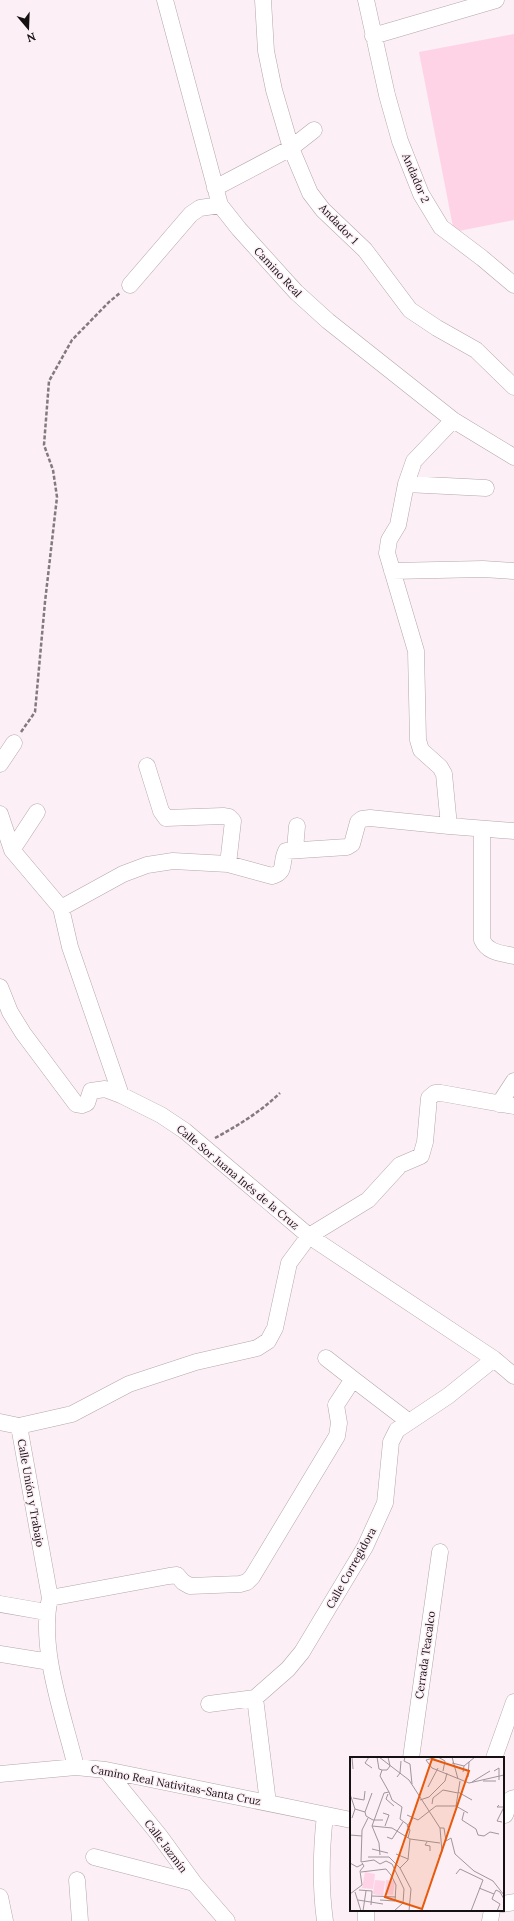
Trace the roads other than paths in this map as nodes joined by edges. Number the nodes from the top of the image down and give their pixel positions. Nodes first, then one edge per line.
1 (166, 0) edge
2 (264, 0) edge
3 (366, 0) edge
4 (487, 2) edge
5 (373, 36) junction
6 (314, 130) dead end
7 (291, 148) junction
8 (215, 188) junction
9 (220, 205) junction
10 (130, 285) road end
11 (514, 286) edge
12 (514, 387) edge
13 (453, 420) junction
14 (514, 457) edge
15 (406, 484) junction
16 (486, 488) dead end
17 (392, 571) junction
18 (514, 571) edge
19 (14, 743) road end
20 (0, 764) edge
21 (146, 766) dead end
22 (37, 812) dead end
23 (0, 814) edge
24 (297, 826) dead end
25 (449, 826) junction
26 (482, 829) junction
27 (514, 831) edge
28 (295, 849) junction
29 (12, 850) junction
30 (228, 864) junction
31 (61, 908) junction
32 (514, 956) edge
33 (0, 987) edge
34 (514, 1081) edge
35 (121, 1095) junction
36 (507, 1105) edge
37 (309, 1236) junction
38 (326, 1358) dead end
39 (494, 1359) junction
40 (514, 1376) edge
41 (353, 1379) junction
42 (408, 1421) junction
43 (0, 1422) edge
44 (19, 1426) junction
45 (440, 1552) dead end
46 (0, 1604) edge
47 (48, 1605) junction
48 (0, 1654) edge
49 (50, 1662) junction
50 (255, 1698) junction
51 (514, 1702) edge
52 (209, 1704) dead end
53 (411, 1757) edge
54 (494, 1757) edge
55 (76, 1766) junction
56 (106, 1770) junction
57 (0, 1774) edge
58 (514, 1798) edge
59 (268, 1803) junction
60 (325, 1816) junction
61 (507, 1816) edge
62 (350, 1820) edge
63 (94, 1857) dead end
64 (77, 1880) dead end
65 (194, 1883) junction
66 (0, 1897) edge
67 (514, 1902) edge
68 (504, 1904) edge
69 (492, 1911) edge
70 (5, 1921) edge
71 (80, 1921) edge
72 (227, 1921) edge
73 (325, 1921) edge
74 (490, 1921) edge

1 - 8 street, Camino Real
2 - 7 street, Andador 1
3 - 5 street, Andador 2
4 - 5 street
5 - 11 street, Andador 2
6 - 7 street
7 - 8 street
7 - 12 street, Andador 1
8 - 9 street, Camino Real
9 - 10 street
9 - 13 street, Camino Real
13 - 14 street, Camino Real
13 - 15 street
15 - 16 street
15 - 17 street
17 - 18 street
17 - 25 street
19 - 20 street
21 - 30 street
22 - 29 street
23 - 29 street
24 - 28 street
25 - 26 street
25 - 28 street
26 - 27 street
26 - 32 street
28 - 30 street
29 - 31 street
30 - 31 street
31 - 35 street
33 - 35 street, Calle Sor Juana Inés de la Cruz
34 - 36 street
35 - 37 street, Calle Sor Juana Inés de la Cruz
36 - 37 street
37 - 39 street, Calle Sor Juana Inés de la Cruz
37 - 44 street, Calle Unión y Trabajo
38 - 41 street
39 - 40 street, Calle Sor Juana Inés de la Cruz
39 - 42 street, Calle Corregidora
41 - 42 street
41 - 47 street
42 - 50 street, Calle Corregidora
43 - 44 street
44 - 47 street, Calle Unión y Trabajo
45 - 53 street, Cerrada Teacalco
46 - 47 street
47 - 49 street, Calle Unión y Trabajo
48 - 49 street
49 - 55 street, Calle Unión y Trabajo
50 - 52 street
50 - 59 street
51 - 54 street
55 - 56 street, Camino Real Nativitas-Santa Cruz
55 - 57 street, Camino Real Nativitas-Santa Cruz
56 - 59 street, Camino Real Nativitas-Santa Cruz
56 - 65 street, Calle Jazmín
58 - 61 street
59 - 60 street, Camino Real Nativitas-Santa Cruz
60 - 62 street, Camino Real Nativitas-Santa Cruz
60 - 73 street
63 - 65 street
64 - 71 street
65 - 72 street, Calle Jazmín
66 - 70 street
67 - 68 street
69 - 74 street

